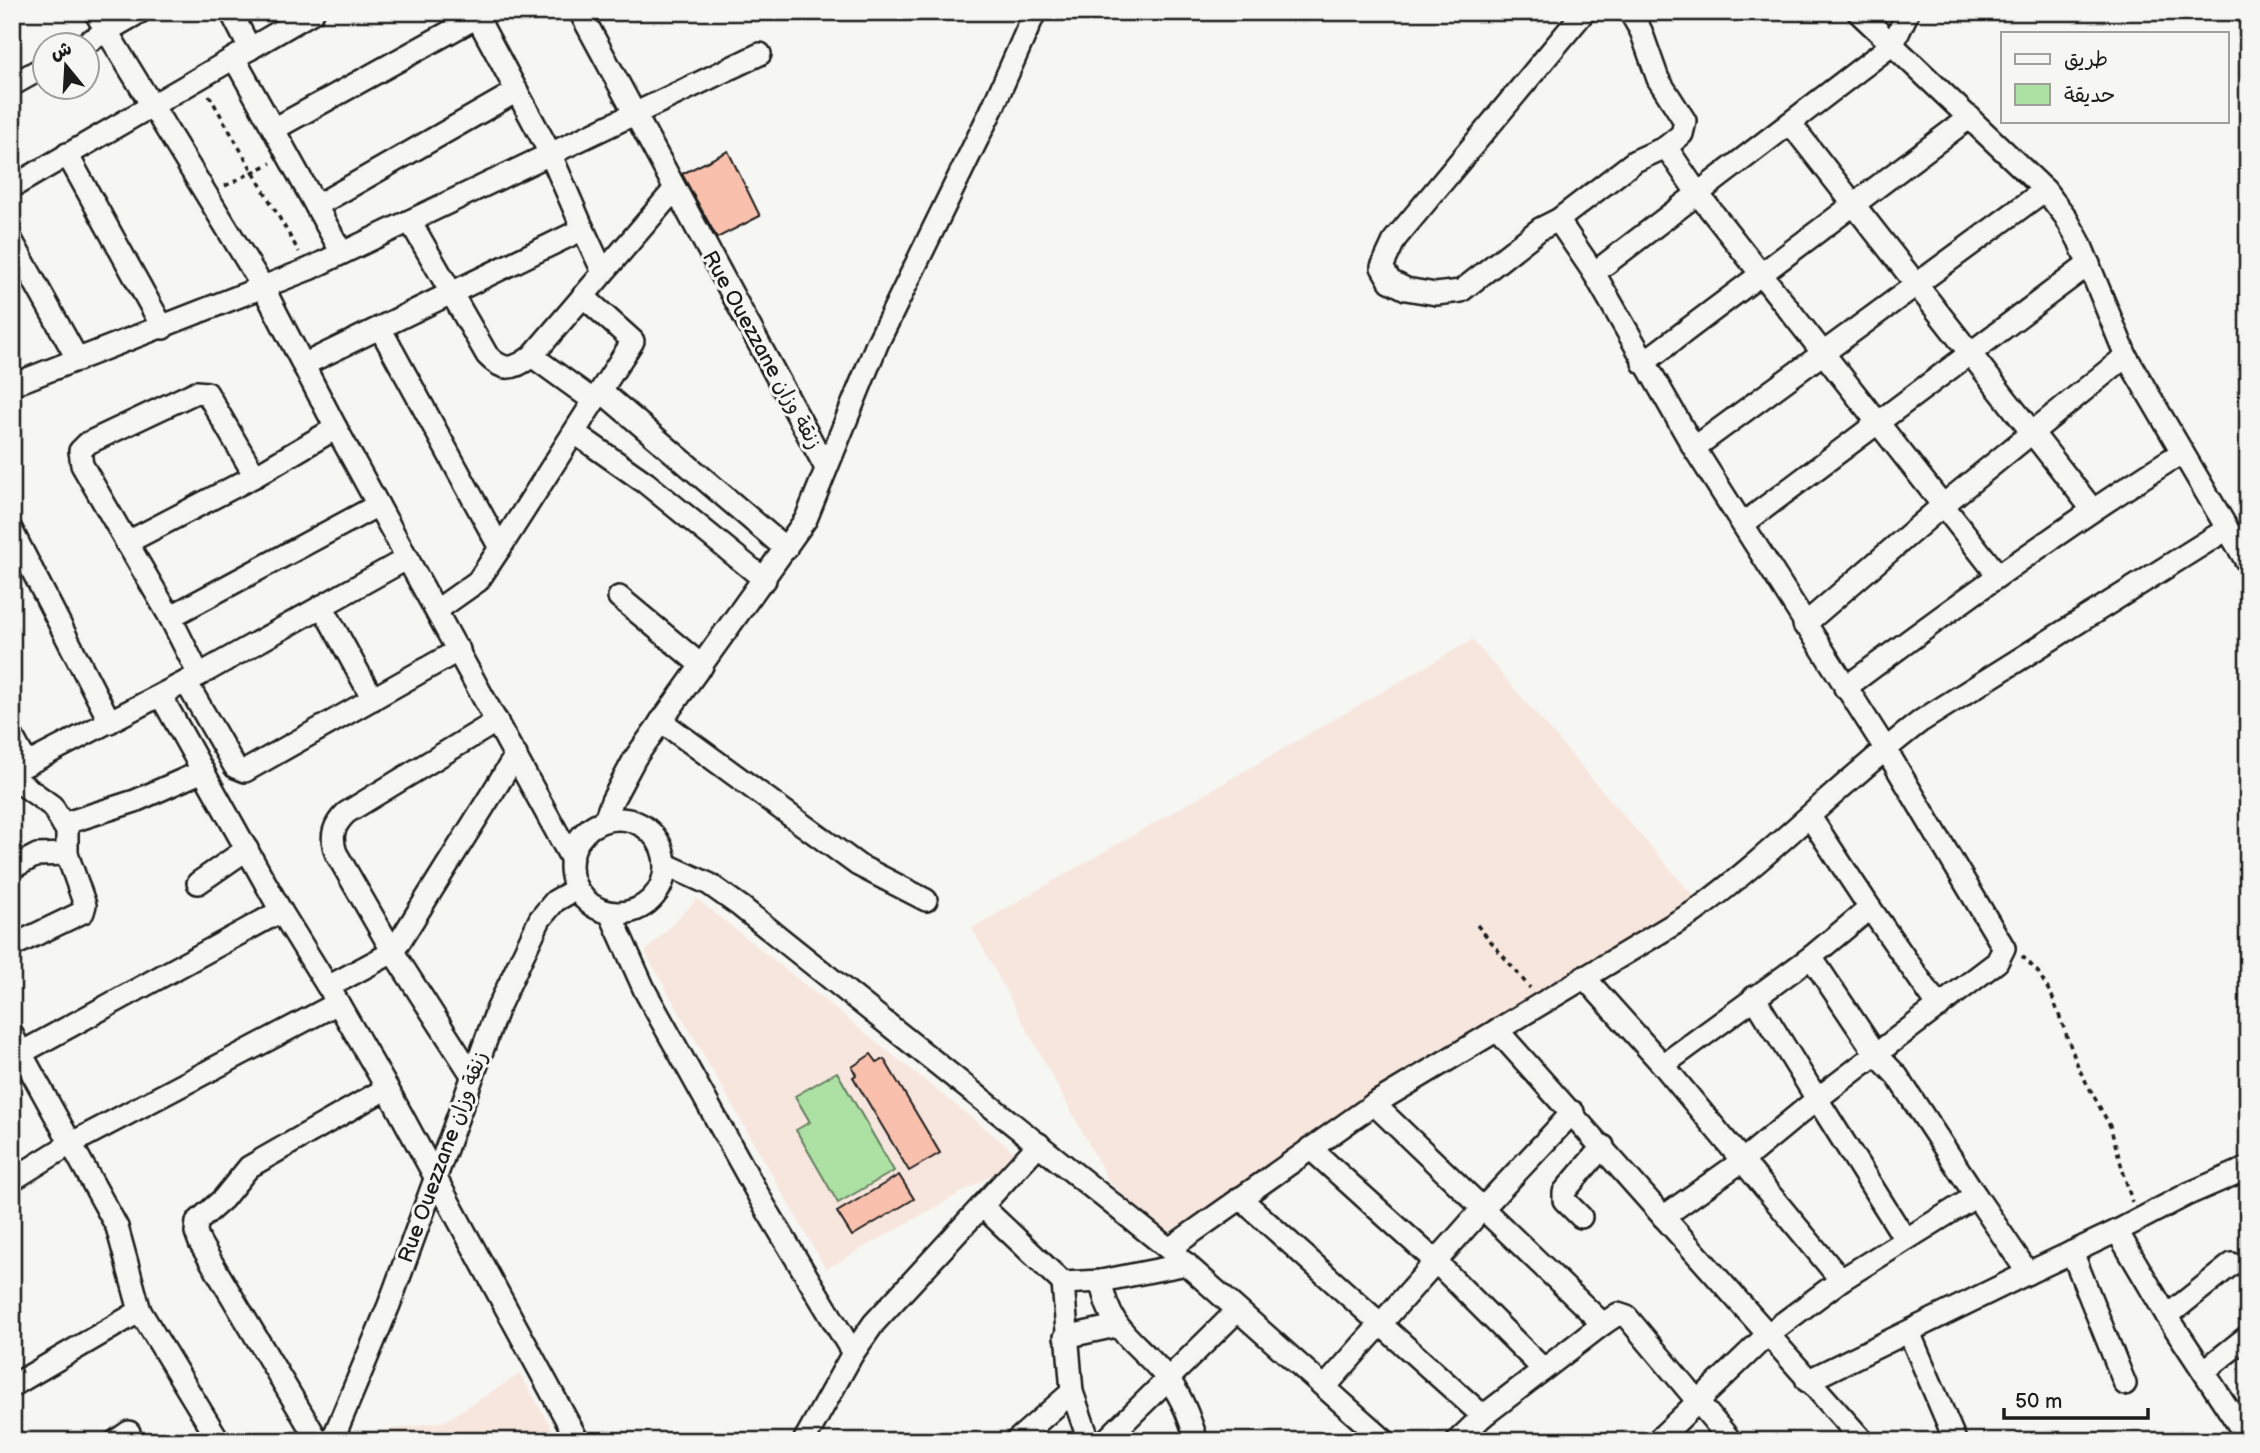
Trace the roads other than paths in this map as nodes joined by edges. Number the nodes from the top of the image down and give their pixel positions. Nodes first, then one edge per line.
1 (95, 12) edge
2 (140, 12) edge
3 (231, 12) edge
4 (313, 12) edge
5 (580, 12) edge
6 (1035, 12) edge
7 (1584, 12) edge
8 (1630, 12) edge
9 (1858, 12) edge
10 (1908, 12) edge
11 (475, 15) edge
12 (107, 31) junction
13 (102, 34) edge
14 (1893, 44) junction
15 (242, 53) junction
16 (760, 54) dead end
17 (32, 74) edge
18 (12, 85) edge
19 (517, 91) junction
20 (154, 106) junction
21 (634, 116) junction
22 (1970, 117) junction
23 (1790, 123) junction
24 (274, 129) junction
25 (1667, 147) junction
26 (550, 153) junction
27 (67, 154) junction
28 (12, 187) edge
29 (674, 190) junction
30 (2045, 190) junction
31 (1698, 194) junction
32 (1852, 205) junction
33 (316, 206) junction
34 (1558, 220) junction
35 (410, 221) junction
36 (583, 229) junction
37 (12, 241) edge
38 (342, 253) junction
39 (2089, 264) junction
40 (603, 272) junction
41 (1594, 273) junction
42 (1762, 274) junction
43 (1916, 285) junction
44 (264, 289) junction
45 (451, 293) junction
46 (583, 296) junction
47 (163, 328) junction
48 (380, 328) junction
49 (1823, 353) junction
50 (1969, 354) junction
51 (532, 356) junction
52 (2126, 356) junction
53 (78, 360) junction
54 (1643, 363) junction
55 (303, 365) junction
56 (12, 385) edge
57 (598, 396) junction
58 (1878, 422) junction
59 (336, 428) junction
60 (2032, 432) junction
61 (575, 433) junction
62 (1694, 448) junction
63 (2181, 453) junction
64 (826, 468) junction
65 (255, 475) junction
66 (378, 505) junction
67 (1942, 506) junction
68 (2092, 509) junction
69 (1742, 524) junction
70 (2227, 529) junction
71 (12, 531) edge
72 (126, 543) junction
73 (500, 548) junction
74 (786, 549) junction
75 (408, 558) junction
76 (2248, 564) edge
77 (1997, 574) junction
78 (765, 580) junction
79 (619, 597) dead end
80 (322, 606) junction
81 (437, 610) junction
82 (170, 617) junction
83 (1804, 625) junction
84 (459, 650) junction
85 (702, 666) junction
86 (193, 679) junction
87 (1845, 688) junction
88 (161, 696) junction
89 (373, 699) junction
90 (661, 721) junction
91 (110, 722) junction
92 (497, 722) junction
93 (12, 736) edge
94 (1885, 748) junction
95 (516, 755) junction
96 (17, 771) edge
97 (203, 771) junction
98 (1810, 817) junction
99 (605, 820) junction
100 (63, 824) junction
101 (247, 849) junction
102 (67, 854) junction
103 (571, 858) junction
104 (666, 864) junction
105 (12, 868) edge
106 (198, 883) dead end
107 (576, 889) junction
108 (926, 900) dead end
109 (1870, 908) junction
110 (281, 911) junction
111 (610, 913) junction
112 (12, 946) edge
113 (393, 952) junction
114 (1811, 957) junction
115 (1584, 977) junction
116 (333, 995) junction
117 (1755, 997) junction
118 (1939, 1007) junction
119 (1497, 1030) junction
120 (15, 1049) edge
121 (1876, 1054) junction
122 (1663, 1065) junction
123 (472, 1075) junction
124 (387, 1088) junction
125 (1817, 1099) junction
126 (1374, 1104) junction
127 (1573, 1112) junction
128 (70, 1144) junction
129 (1039, 1144) junction
130 (1603, 1146) junction
131 (1310, 1148) junction
132 (1742, 1161) junction
133 (2248, 1168) edge
134 (435, 1175) junction
135 (12, 1180) edge
136 (1976, 1196) junction
137 (1240, 1198) junction
138 (983, 1207) junction
139 (1484, 1207) junction
140 (1581, 1217) dead end
141 (1663, 1217) junction
142 (2117, 1231) junction
143 (1905, 1239) junction
144 (1169, 1249) junction
145 (2073, 1252) junction
146 (1434, 1261) junction
147 (1186, 1264) junction
148 (2232, 1264) dead end
149 (2028, 1273) junction
150 (1841, 1280) junction
151 (1101, 1281) junction
152 (1063, 1283) junction
153 (140, 1311) junction
154 (1237, 1311) junction
155 (2167, 1316) junction
156 (1380, 1322) junction
157 (1603, 1324) junction
158 (1116, 1326) junction
159 (1909, 1332) junction
160 (1767, 1335) junction
161 (1065, 1336) junction
162 (2248, 1336) edge
163 (853, 1353) junction
164 (1543, 1368) junction
165 (2204, 1371) junction
166 (1169, 1380) junction
167 (1807, 1381) junction
168 (2125, 1384) dead end
169 (12, 1386) edge
170 (1325, 1387) junction
171 (1072, 1392) junction
172 (1696, 1402) junction
173 (1483, 1416) junction
174 (2241, 1434) edge
175 (1955, 1440) edge
176 (219, 1441) edge
177 (318, 1441) edge
178 (332, 1441) edge
179 (578, 1441) edge
180 (804, 1441) edge
181 (1016, 1441) edge
182 (1089, 1441) edge
183 (1105, 1441) edge
184 (1197, 1441) edge
185 (1385, 1441) edge
186 (1457, 1441) edge
187 (1657, 1441) edge
188 (1731, 1441) edge
189 (1863, 1441) edge

1 - 12 street
2 - 12 street
3 - 15 street
4 - 15 street
5 - 21 street, Rue Ouezzane زنقة وزان
6 - 64 street
7 - 34 street
8 - 25 street
9 - 14 street
10 - 14 street
11 - 19 street
11 - 24 street
12 - 13 street
12 - 20 street
14 - 22 street
14 - 23 street
15 - 20 street
15 - 24 street
16 - 21 street
17 - 18 street
19 - 26 street
19 - 33 street
20 - 27 street
20 - 44 street
21 - 26 street
21 - 29 street, Rue Ouezzane زنقة وزان
22 - 30 street
22 - 32 street
23 - 31 street
23 - 32 street
24 - 33 street
25 - 31 street
25 - 34 street
26 - 35 street
26 - 36 street
27 - 28 street
27 - 47 street
29 - 40 street
29 - 64 street, Rue Ouezzane زنقة وزان
30 - 39 street
30 - 43 street
31 - 41 street
31 - 42 street
32 - 42 street
32 - 43 street
33 - 38 street
34 - 41 street
35 - 38 street
35 - 45 street
36 - 40 street
36 - 45 street
37 - 53 street
38 - 44 street
39 - 50 street
39 - 52 street
40 - 46 street
41 - 54 street
42 - 49 street
42 - 54 street
43 - 49 street
43 - 50 street
44 - 47 street
44 - 55 street
45 - 48 street
45 - 51 street
46 - 51 street
46 - 57 street
47 - 53 street
48 - 55 street
48 - 73 street
49 - 58 street
49 - 62 street
50 - 58 street
50 - 60 street
51 - 57 street
52 - 60 street
52 - 63 street
53 - 56 street
54 - 62 street
55 - 59 street
57 - 61 street
57 - 74 street
58 - 67 street
58 - 69 street
59 - 65 street
59 - 66 street
60 - 67 street
60 - 68 street
61 - 73 street
61 - 78 street
62 - 69 street
63 - 68 street
63 - 70 street
64 - 74 street, Rue Ouezzane زنقة وزان
65 - 72 street
65 - 72 street
66 - 75 street
66 - 82 street
67 - 77 street
67 - 83 street
68 - 77 street
69 - 83 street
70 - 76 street
70 - 94 street
71 - 91 street
72 - 82 street
73 - 81 street
74 - 78 street, Rue Ouezzane زنقة وزان
75 - 80 street
75 - 81 street
77 - 87 street
78 - 85 street, Rue Ouezzane زنقة وزان
79 - 85 street
80 - 86 street
80 - 89 street
81 - 84 street
82 - 86 street
83 - 87 street
84 - 89 street
84 - 92 street
85 - 90 street, Rue Ouezzane زنقة وزان
86 - 88 street
86 - 89 street
87 - 94 street
88 - 91 street
88 - 97 street
90 - 99 street, Rue Ouezzane زنقة وزان
90 - 108 street
91 - 96 street
92 - 95 street
92 - 113 street
93 - 96 street
94 - 98 street
94 - 118 street
95 - 103 street
95 - 113 street
96 - 100 street
97 - 100 street
97 - 101 street
98 - 109 street
98 - 115 street
99 - 103 street
99 - 104 street
100 - 102 street
101 - 106 street
101 - 110 street
102 - 105 street
102 - 112 street
103 - 107 street
104 - 111 street
104 - 129 street
107 - 111 street
107 - 123 street, Rue Ouezzane زنقة وزان
109 - 114 street
109 - 118 street
110 - 116 street
110 - 120 street
111 - 163 street
113 - 116 street
113 - 123 street
114 - 117 street
114 - 121 street
115 - 119 street
115 - 122 street
116 - 124 street
116 - 128 street
117 - 122 street
117 - 125 street
118 - 121 street
119 - 126 street
119 - 127 street
120 - 128 street
121 - 125 street
121 - 136 street
122 - 132 street
123 - 134 street, Rue Ouezzane زنقة وزان
124 - 134 street
124 - 177 street
125 - 132 street
125 - 143 street
126 - 131 street
126 - 139 street
127 - 130 street
127 - 139 street
128 - 135 street
128 - 153 street
129 - 138 street
129 - 144 street
130 - 140 street
130 - 141 street
131 - 137 street
131 - 146 street
132 - 141 street
132 - 150 street
133 - 142 street
134 - 178 street, Rue Ouezzane زنقة وزان
134 - 179 street
136 - 143 street
136 - 149 street
137 - 144 street
137 - 156 street
138 - 152 street
138 - 163 street
139 - 146 street
139 - 157 street
141 - 160 street
142 - 145 street
142 - 155 street
143 - 150 street
144 - 147 street
145 - 149 street
145 - 168 street
146 - 156 street
146 - 164 street
147 - 151 street
147 - 154 street
148 - 155 street
149 - 159 street
150 - 160 street
151 - 152 street
151 - 158 street
152 - 161 street
153 - 169 street
153 - 176 street
154 - 166 street
154 - 170 street
155 - 165 street
156 - 170 street
156 - 173 street
157 - 164 street
157 - 172 street
158 - 161 street
158 - 166 street
159 - 167 street
159 - 175 street
160 - 167 street
160 - 172 street
161 - 171 street
162 - 165 street
163 - 180 street
164 - 173 street
165 - 174 street
166 - 183 street
166 - 184 street
167 - 189 street
170 - 185 street
171 - 181 street
171 - 182 street
172 - 187 street
172 - 188 street
173 - 186 street

